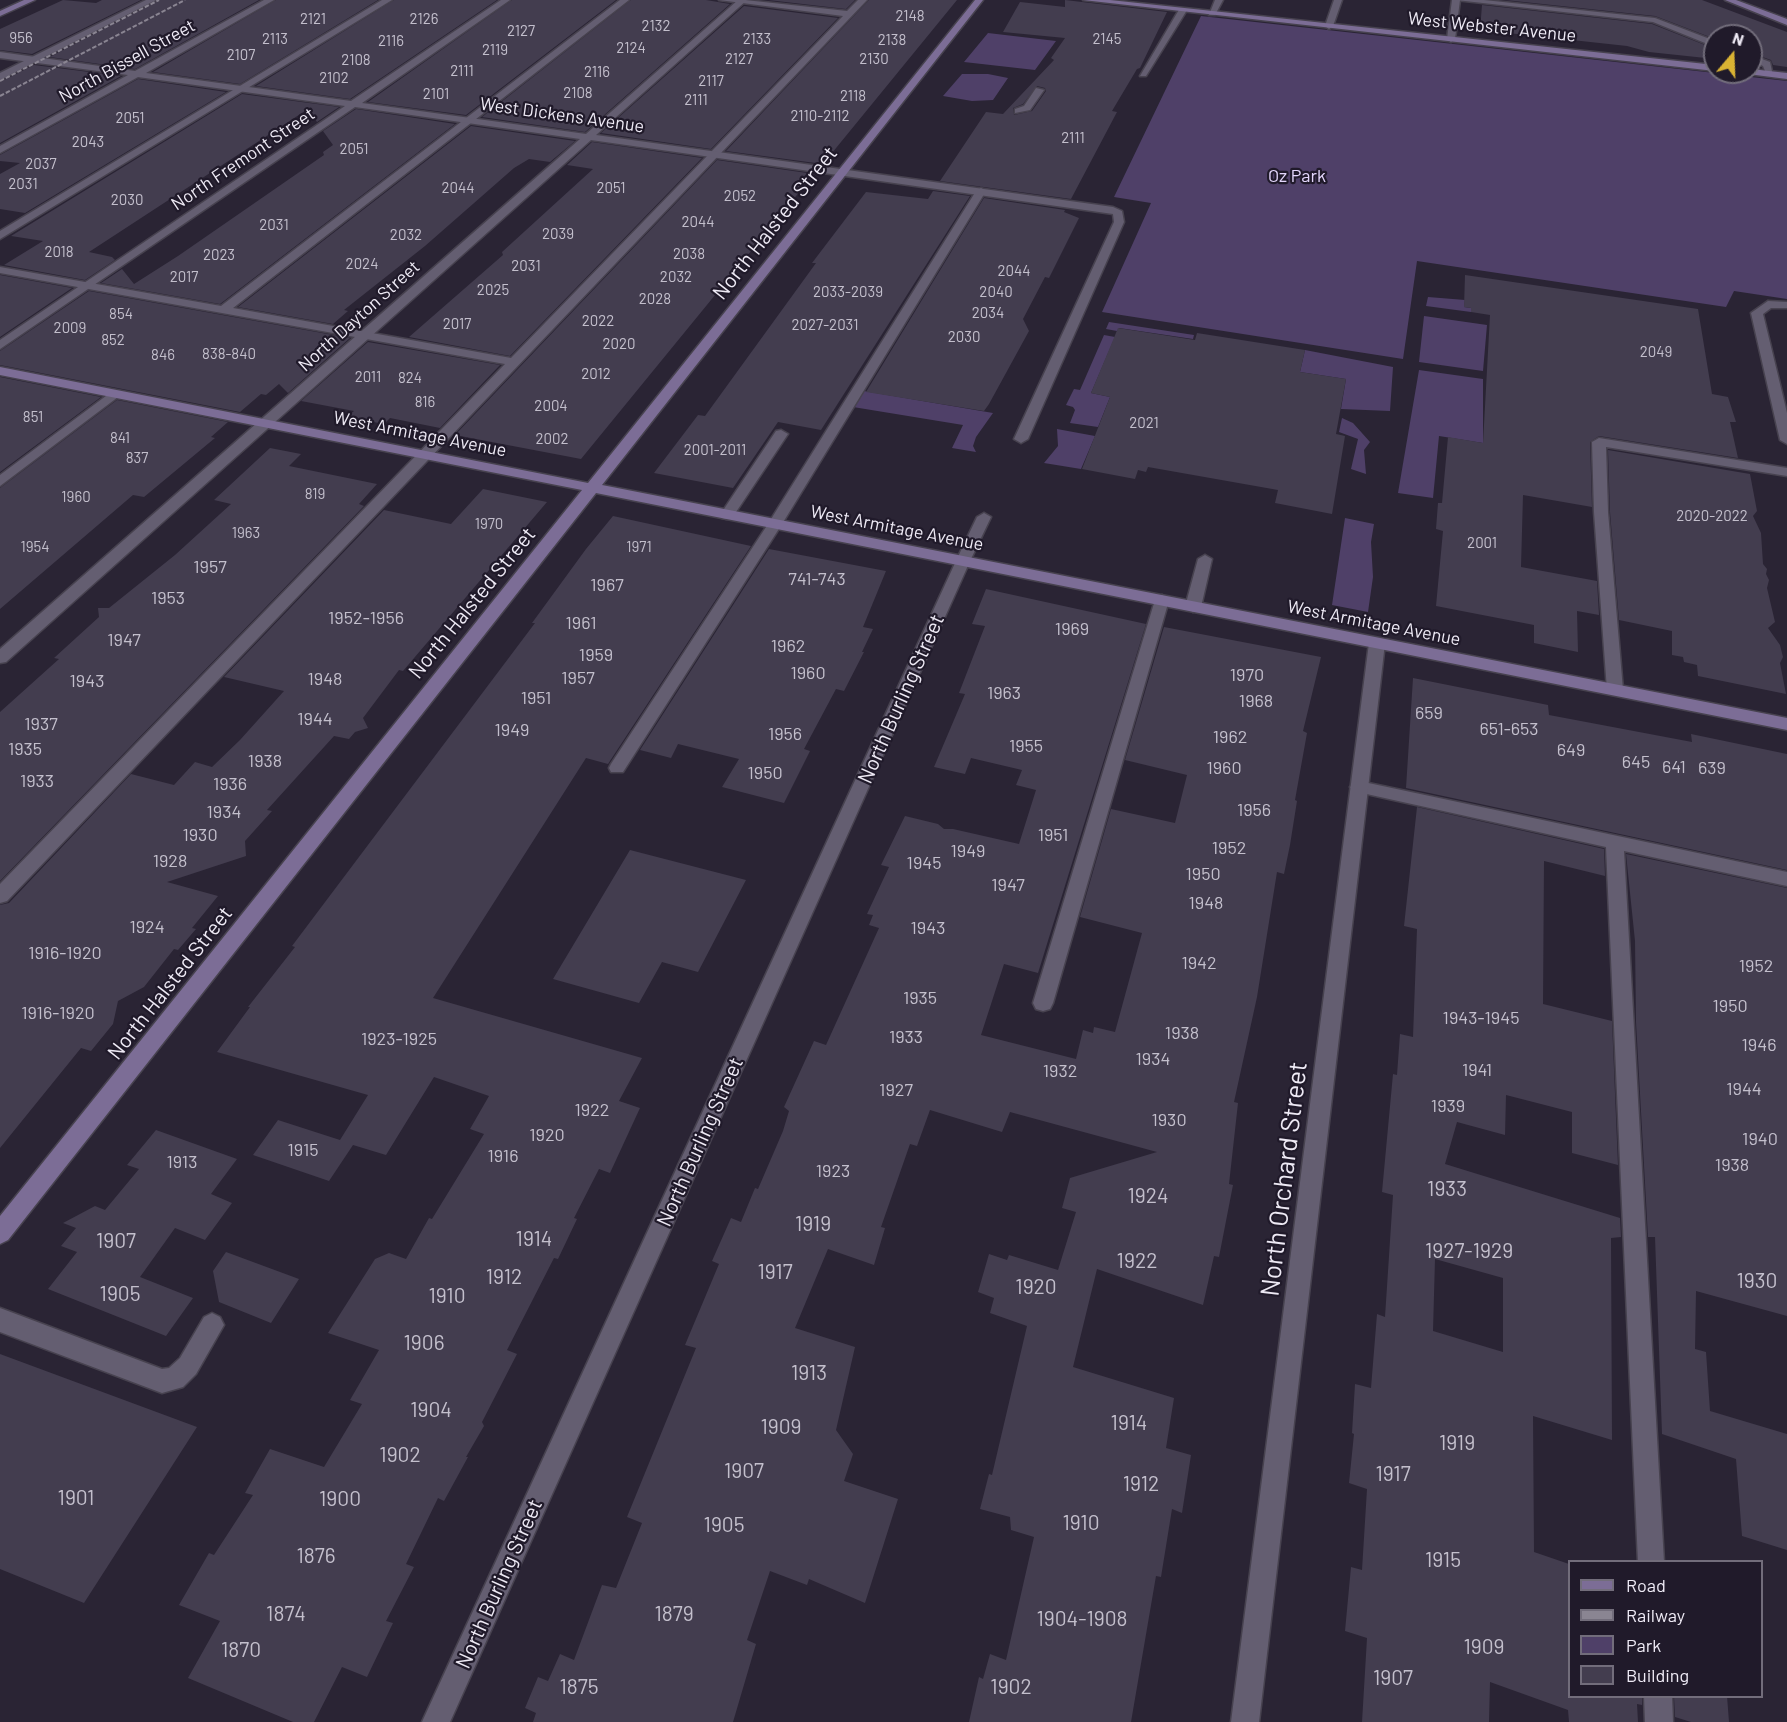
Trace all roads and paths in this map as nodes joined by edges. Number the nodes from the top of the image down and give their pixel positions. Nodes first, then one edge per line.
1 (31, 0) edge
2 (152, 0) edge
3 (270, 0) edge
4 (388, 0) edge
5 (506, 0) edge
6 (625, 0) edge
7 (723, 0) edge
8 (863, 0) edge
9 (979, 0) edge
10 (1087, 0) edge
11 (1219, 0) edge
12 (1338, 0) edge
13 (1458, 0) edge
14 (1729, 0) edge
15 (742, 1) edge
16 (1101, 1) edge
17 (1183, 10) junction
18 (0, 14) edge
19 (849, 14) junction
20 (1212, 14) junction
21 (1784, 19) edge
22 (1329, 26) junction
23 (1450, 39) junction
24 (1703, 39) edge
25 (0, 55) edge
26 (33, 60) junction
27 (1763, 62) edge
28 (1703, 67) edge
29 (1763, 73) edge
30 (136, 74) junction
31 (1143, 74) dead end
32 (1770, 74) junction
33 (1787, 76) edge
34 (0, 77) edge
35 (242, 89) junction
36 (1039, 90) dead end
37 (353, 104) junction
38 (1018, 111) dead end
39 (471, 121) junction
40 (588, 137) junction
41 (0, 150) edge
42 (715, 155) junction
43 (843, 172) junction
44 (981, 191) junction
45 (0, 236) edge
46 (0, 270) edge
47 (87, 286) junction
48 (1787, 304) edge
49 (223, 310) junction
50 (364, 336) junction
51 (0, 345) edge
52 (513, 362) junction
53 (0, 371) edge
54 (114, 394) junction
55 (265, 423) junction
56 (781, 434) dead end
57 (1021, 439) dead end
58 (1787, 440) edge
59 (423, 455) junction
60 (1787, 472) edge
61 (2, 478) edge
62 (592, 488) junction
63 (727, 515) junction
64 (984, 517) dead end
65 (775, 524) junction
66 (1205, 559) dead end
67 (963, 561) junction
68 (1162, 600) junction
69 (1193, 607) junction
70 (1377, 643) junction
71 (0, 658) edge
72 (1615, 690) junction
73 (1787, 724) edge
74 (617, 768) dead end
75 (1359, 788) junction
76 (1615, 843) junction
77 (1787, 879) edge
78 (0, 896) edge
79 (1042, 1003) dead end
80 (0, 1233) edge
81 (0, 1320) edge
82 (212, 1325) dead end
83 (1651, 1560) edge
84 (1658, 1698) edge
85 (436, 1722) edge
86 (1245, 1722) edge
87 (1659, 1722) edge

1 - 18 main road
2 - 26 street
3 - 30 street, North Bissell Street
4 - 35 street
5 - 37 street, North Fremont Street
6 - 39 street
7 - 15 street
8 - 19 street
9 - 43 main road, North Halsted Street
10 - 16 main road, West Webster Avenue
11 - 20 street
12 - 22 street
13 - 23 street
13 - 24 street
14 - 21 main road
15 - 19 street
15 - 40 street, North Dayton Street
16 - 17 main road, West Webster Avenue
17 - 20 main road, West Webster Avenue
17 - 31 street
19 - 42 street
20 - 22 main road, West Webster Avenue
22 - 23 main road, West Webster Avenue
23 - 28 main road, West Webster Avenue
25 - 26 street, West Dickens Avenue
26 - 30 street, West Dickens Avenue
26 - 34 street
27 - 32 street
29 - 32 main road
30 - 35 street, West Dickens Avenue
30 - 41 street, North Bissell Street
32 - 33 main road
35 - 37 street, West Dickens Avenue
35 - 45 street
36 - 38 street
37 - 39 street, West Dickens Avenue
37 - 47 street, North Fremont Street
39 - 40 street, West Dickens Avenue
39 - 49 street
40 - 42 street, West Dickens Avenue
40 - 50 street, North Dayton Street
42 - 43 street, West Dickens Avenue
42 - 52 street
43 - 44 street, West Dickens Avenue
43 - 62 main road, North Halsted Street
44 - 57 street, West Dickens Avenue
44 - 65 street
46 - 47 street
47 - 49 street
47 - 51 street, North Fremont Street
48 - 58 street
49 - 50 street
50 - 52 street
50 - 55 street, North Dayton Street
52 - 59 street
53 - 54 main road, West Armitage Avenue
54 - 55 main road, West Armitage Avenue
54 - 61 street
55 - 59 main road, West Armitage Avenue
55 - 71 street, North Dayton Street
56 - 63 street
59 - 62 main road, West Armitage Avenue
59 - 78 street
60 - 72 street
62 - 63 main road, West Armitage Avenue
62 - 80 main road, North Halsted Street
63 - 65 main road, West Armitage Avenue
64 - 67 street, North Burling Street
65 - 67 main road, West Armitage Avenue
65 - 74 street
66 - 69 street
67 - 68 main road, West Armitage Avenue
67 - 85 street, North Burling Street
68 - 69 main road, West Armitage Avenue
68 - 79 street
69 - 70 main road, West Armitage Avenue
70 - 72 main road, West Armitage Avenue
70 - 75 street, North Orchard Street
72 - 73 main road, West Armitage Avenue
75 - 76 street
75 - 86 street, North Orchard Street
76 - 77 street
76 - 83 street
81 - 82 street
84 - 87 street

